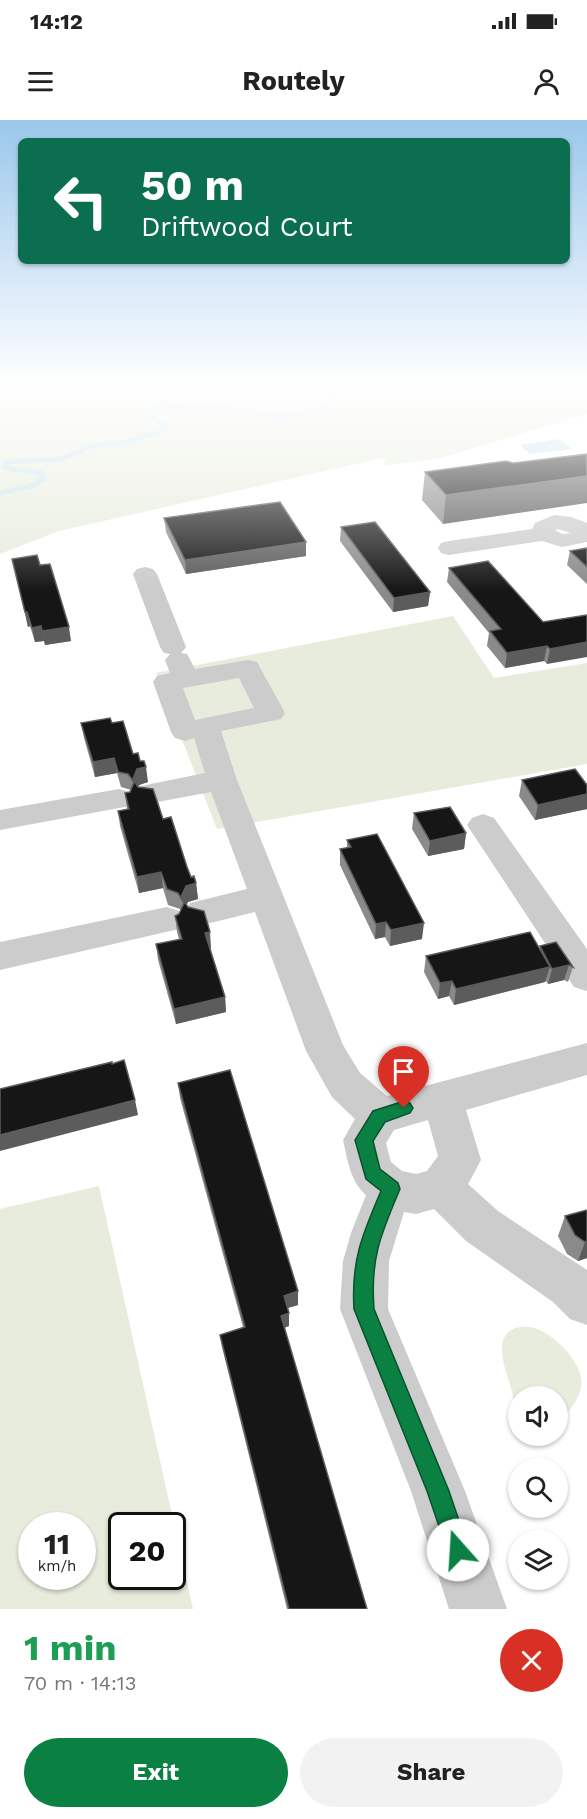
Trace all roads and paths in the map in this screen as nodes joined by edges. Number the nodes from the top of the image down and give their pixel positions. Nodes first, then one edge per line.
1 (579, 520) edge
2 (449, 548) dead end
3 (145, 574) dead end
4 (179, 662) junction
5 (205, 726) junction
6 (222, 780) junction
7 (152, 793) edge
8 (119, 799) dead end
9 (0, 820) edge
10 (483, 825) dead end
11 (267, 897) junction
12 (202, 912) edge
13 (167, 920) dead end
14 (0, 956) edge
15 (587, 976) edge
16 (587, 1059) edge
17 (442, 1099) junction
18 (380, 1116) junction
19 (441, 1187) junction
20 (391, 1189) junction
21 (587, 1302) edge
22 (478, 1609) edge

1 - 2 street
3 - 4 street
4 - 5 street
4 - 5 street
5 - 6 street
6 - 7 street
6 - 11 street
8 - 9 street
10 - 15 street
11 - 12 street
11 - 18 street
13 - 14 street
16 - 17 street
17 - 18 street
17 - 19 street
18 - 20 street
19 - 20 street
19 - 21 street
20 - 22 street

